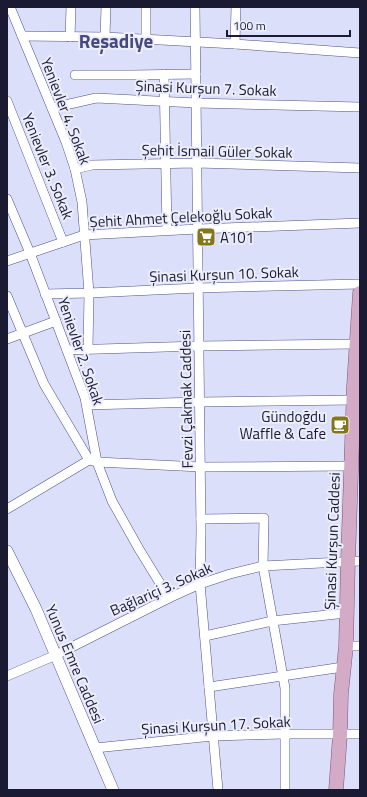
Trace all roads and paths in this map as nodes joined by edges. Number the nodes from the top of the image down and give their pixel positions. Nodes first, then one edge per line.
1 (10, 7) edge
2 (71, 7) edge
3 (106, 7) edge
4 (146, 7) edge
5 (195, 7) edge
6 (236, 7) edge
7 (22, 36) junction
8 (70, 37) junction
9 (106, 37) junction
10 (146, 39) junction
11 (196, 42) junction
12 (235, 44) junction
13 (360, 53) edge
14 (164, 74) junction
15 (196, 74) junction
16 (75, 75) dead end
17 (7, 101) edge
18 (165, 101) junction
19 (196, 103) junction
20 (360, 107) edge
21 (52, 108) junction
22 (197, 163) junction
23 (166, 164) junction
24 (360, 168) edge
25 (75, 169) junction
26 (7, 199) edge
27 (360, 223) edge
28 (198, 228) junction
29 (167, 230) junction
30 (84, 236) junction
31 (63, 242) junction
32 (30, 253) junction
33 (7, 261) edge
34 (360, 284) edge
35 (198, 288) junction
36 (89, 293) junction
37 (360, 293) edge
38 (45, 294) junction
39 (7, 296) edge
40 (56, 321) junction
41 (22, 333) junction
42 (7, 338) edge
43 (356, 344) junction
44 (199, 346) junction
45 (88, 349) junction
46 (67, 350) junction
47 (357, 385) edge
48 (354, 400) junction
49 (200, 402) junction
50 (87, 405) junction
51 (93, 461) junction
52 (201, 467) junction
53 (354, 473) edge
54 (7, 509) edge
55 (201, 518) junction
56 (7, 551) edge
57 (354, 561) edge
58 (263, 566) junction
59 (200, 584) junction
60 (168, 598) junction
61 (346, 613) junction
62 (272, 621) junction
63 (205, 636) junction
64 (346, 646) junction
65 (360, 646) edge
66 (56, 655) junction
67 (343, 668) junction
68 (7, 676) edge
69 (282, 676) junction
70 (209, 687) junction
71 (285, 734) junction
72 (340, 734) junction
73 (360, 734) edge
74 (213, 736) junction
75 (95, 748) junction
76 (113, 790) edge
77 (218, 790) edge
78 (285, 790) edge
79 (336, 790) edge

1 - 7 street, Yenievler 4. Sokak
2 - 8 street
3 - 9 street
4 - 10 street
5 - 11 street, Fevzi Çakmak Caddesi
6 - 12 street
7 - 8 street
7 - 21 street, Yenievler 4. Sokak
8 - 9 street
9 - 10 street
10 - 11 street
11 - 12 street
11 - 15 street, Fevzi Çakmak Caddesi
12 - 13 street
14 - 15 street
14 - 16 street
14 - 18 street
15 - 19 street, Fevzi Çakmak Caddesi
17 - 31 street, Yenievler 3. Sokak
18 - 19 street, Şinasi Kurşun 7. Sokak
18 - 21 street, Şinasi Kurşun 7. Sokak
18 - 23 street
19 - 20 street, Şinasi Kurşun 7. Sokak
19 - 22 street, Fevzi Çakmak Caddesi
21 - 25 street, Yenievler 4. Sokak
22 - 23 street, Şehit İsmail Güler Sokak
22 - 24 street, Şehit İsmail Güler Sokak
22 - 28 street, Fevzi Çakmak Caddesi
23 - 25 street, Şehit İsmail Güler Sokak
23 - 29 street
25 - 30 street, Yenievler 4. Sokak
26 - 32 street, Yenievler 2. Sokak
27 - 28 street, Şehit Ahmet Çelekoğlu Sokak
28 - 29 street, Şehit Ahmet Çelekoğlu Sokak
28 - 35 street, Fevzi Çakmak Caddesi
29 - 30 street, Şehit Ahmet Çelekoğlu Sokak
30 - 31 street, Şehit Ahmet Çelekoğlu Sokak
30 - 36 street, Yenievler 4. Sokak
31 - 32 street, Şehit Ahmet Çelekoğlu Sokak
32 - 33 street, Şehit Ahmet Çelekoğlu Sokak
32 - 38 street, Yenievler 2. Sokak
34 - 35 street, Şinasi Kurşun 10. Sokak
35 - 36 street, Şinasi Kurşun 10. Sokak
35 - 44 street, Fevzi Çakmak Caddesi
36 - 38 street, Şinasi Kurşun 10. Sokak
36 - 45 street, Yenievler 4. Sokak
37 - 43 main road, Şinasi Kurşun Caddesi
38 - 40 street, Yenievler 2. Sokak
39 - 41 street
40 - 41 street
40 - 46 street, Yenievler 2. Sokak
41 - 42 street
41 - 51 street
43 - 44 street
43 - 47 main road, Şinasi Kurşun Caddesi
44 - 45 street
44 - 49 street, Fevzi Çakmak Caddesi
45 - 46 street
46 - 50 street, Yenievler 2. Sokak
47 - 48 main road, Şinasi Kurşun Caddesi
48 - 49 street
48 - 53 main road, Şinasi Kurşun Caddesi
49 - 50 street
49 - 52 street, Fevzi Çakmak Caddesi
50 - 51 street, Yenievler 2. Sokak
51 - 52 street
51 - 54 street
51 - 60 street, Yenievler 2. Sokak
52 - 53 street
52 - 55 street, Fevzi Çakmak Caddesi
53 - 57 main road, Şinasi Kurşun Caddesi
55 - 58 street
55 - 59 street, Fevzi Çakmak Caddesi
56 - 66 street, Yunus Emre Caddesi
57 - 58 street, Bağlariçi 3. Sokak
57 - 61 main road, Şinasi Kurşun Caddesi
58 - 59 street, Bağlariçi 3. Sokak
58 - 62 street
59 - 60 street, Bağlariçi 3. Sokak
59 - 63 street, Fevzi Çakmak Caddesi
60 - 66 street, Bağlariçi 3. Sokak
61 - 62 street
61 - 64 main road, Şinasi Kurşun Caddesi
62 - 63 street
62 - 69 street
63 - 70 street, Fevzi Çakmak Caddesi
64 - 65 street
64 - 67 main road, Şinasi Kurşun Caddesi
66 - 68 street, Bağlariçi 3. Sokak
66 - 75 street, Yunus Emre Caddesi
67 - 69 street
67 - 72 main road, Şinasi Kurşun Caddesi
69 - 70 street
69 - 71 street
70 - 74 street, Fevzi Çakmak Caddesi
71 - 72 street, Şinasi Kurşun 17. Sokak
71 - 74 street, Şinasi Kurşun 17. Sokak
71 - 78 street
72 - 73 street, Şinasi Kurşun 17. Sokak
72 - 79 main road, Şinasi Kurşun Caddesi
74 - 75 street, Şinasi Kurşun 17. Sokak
74 - 77 street, Fevzi Çakmak Caddesi
75 - 76 street, Yunus Emre Caddesi

